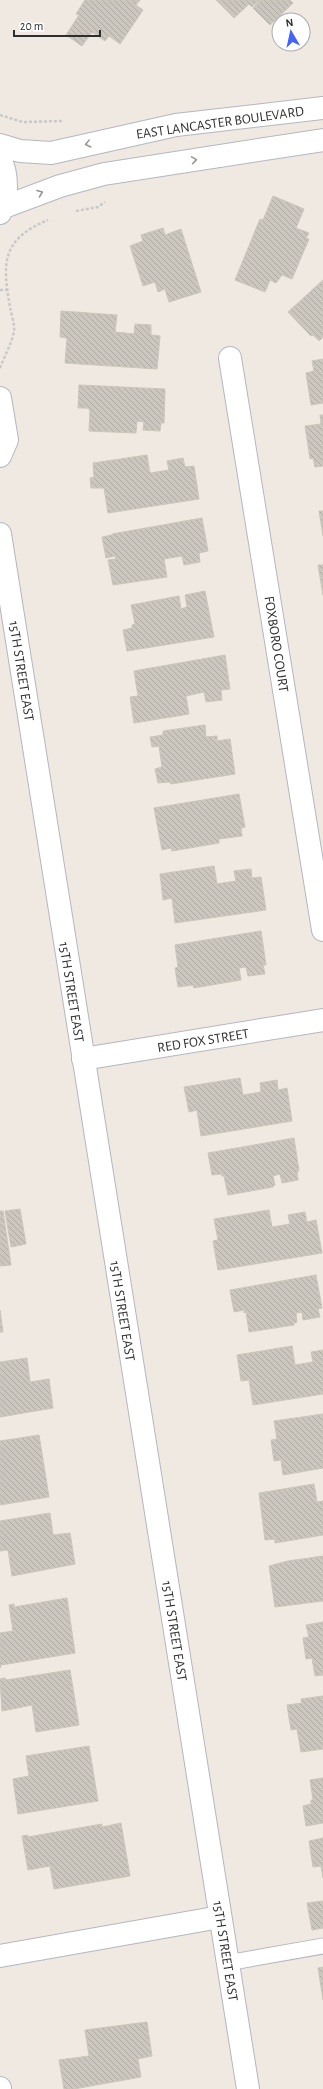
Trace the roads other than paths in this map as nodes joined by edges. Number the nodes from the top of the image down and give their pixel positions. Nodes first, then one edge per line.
1 (323, 108) edge
2 (323, 140) edge
3 (0, 145) edge
4 (0, 159) edge
5 (2, 210) edge
6 (230, 358) dead end
7 (0, 398) edge
8 (0, 456) edge
9 (0, 534) edge
10 (323, 930) edge
11 (323, 1020) edge
12 (83, 1059) junction
13 (220, 1917) junction
14 (323, 1946) edge
15 (0, 1956) edge
16 (227, 1963) junction
17 (248, 2089) edge

1 -> 3 street, EAST LANCASTER BOULEVARD
5 -> 2 street
4 - 5 street
6 - 10 street, FOXBORO COURT
7 - 8 street
9 - 12 street, 15TH STREET EAST
11 - 12 street, RED FOX STREET
12 - 13 street, 15TH STREET EAST
13 - 15 street
13 - 16 street, 15TH STREET EAST
14 - 16 lane
16 - 17 street, 15TH STREET EAST

